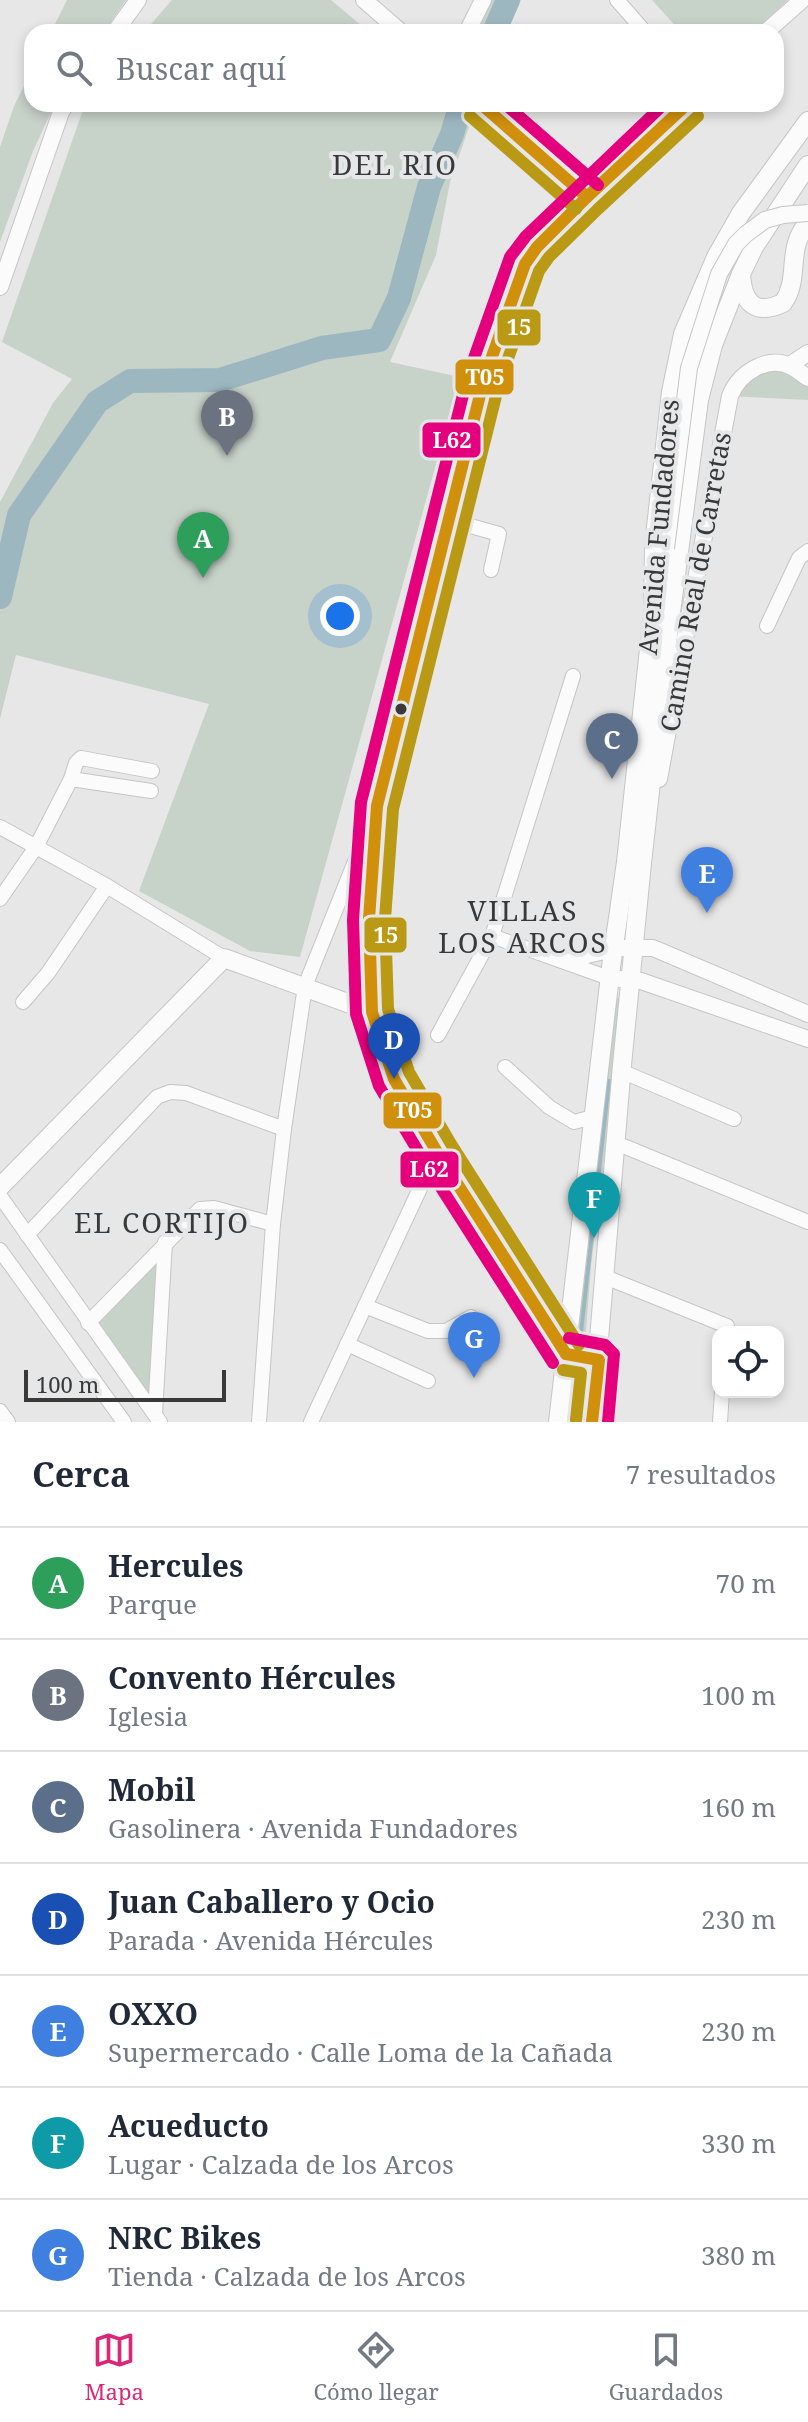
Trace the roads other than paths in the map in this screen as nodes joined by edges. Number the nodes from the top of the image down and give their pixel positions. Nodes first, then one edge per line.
1 (138, 0) edge
2 (483, 0) edge
3 (617, 0) edge
4 (802, 0) edge
5 (368, 1) edge
6 (121, 24) edge
7 (392, 24) edge
8 (471, 24) edge
9 (638, 24) edge
10 (775, 24) edge
11 (61, 112) edge
12 (490, 112) edge
13 (678, 112) edge
14 (808, 121) edge
15 (808, 165) edge
16 (587, 197) junction
17 (808, 213) edge
18 (808, 223) edge
19 (741, 274) junction
20 (0, 287) edge
21 (808, 353) edge
22 (790, 365) junction
23 (808, 378) edge
24 (449, 520) junction
25 (808, 551) edge
26 (491, 570) dead end
27 (653, 612) junction
28 (767, 626) dead end
29 (573, 676) dead end
30 (152, 771) dead end
31 (71, 779) junction
32 (151, 791) dead end
33 (377, 806) junction
34 (0, 827) edge
35 (36, 847) junction
36 (642, 863) junction
37 (107, 886) junction
38 (0, 899) edge
39 (492, 936) junction
40 (634, 947) junction
41 (224, 958) junction
42 (565, 961) junction
43 (611, 965) junction
44 (631, 981) junction
45 (305, 986) junction
46 (23, 1002) dead end
47 (372, 1012) junction
48 (808, 1014) edge
49 (438, 1035) dead end
50 (808, 1039) edge
51 (600, 1063) junction
52 (505, 1067) dead end
53 (622, 1068) junction
54 (593, 1117) junction
55 (734, 1119) dead end
56 (284, 1129) junction
57 (616, 1143) junction
58 (437, 1152) junction
59 (0, 1187) edge
60 (0, 1196) edge
61 (808, 1222) edge
62 (273, 1224) junction
63 (27, 1235) junction
64 (165, 1242) junction
65 (0, 1250) edge
66 (605, 1277) junction
67 (365, 1306) junction
68 (471, 1317) dead end
69 (88, 1323) junction
70 (727, 1326) edge
71 (347, 1344) junction
72 (566, 1354) junction
73 (599, 1360) junction
74 (428, 1381) dead end
75 (722, 1398) edge
76 (0, 1411) edge
77 (157, 1418) edge
78 (8, 1422) edge
79 (124, 1422) edge
80 (259, 1422) edge
81 (311, 1422) edge
82 (558, 1422) edge
83 (592, 1422) edge
84 (720, 1422) edge

1 - 6 street
2 - 8 street
3 - 9 street
4 - 10 street
5 - 7 street
11 - 20 street
12 - 16 street
13 - 16 street
14 - 27 main road, Avenida Fundadores
15 - 19 main road, Avenida Fundadores
16 - 24 street
17 - 27 street, Camino Real de Carretas, bridge
18 - 19 main road
19 - 36 main road, Avenida Fundadores
21 - 22 street
22 - 23 street
22 - 36 street, Camino Real de Carretas
24 - 26 street
24 - 33 street
25 - 28 street
27 - 43 main road, Avenida Fundadores
29 - 39 street
30 - 31 street
31 - 32 street
31 - 35 street
33 - 45 street
33 - 47 street
34 - 35 street
35 - 37 street
35 - 38 street
36 - 40 main road, Avenida Fundadores
37 - 41 street
37 - 46 street
39 - 42 street
39 - 49 street
40 - 43 street
40 - 44 main road, Avenida Fundadores
40 - 48 street
41 - 45 main road
41 - 59 main road
42 - 43 street
42 - 43 street
43 - 44 street
43 - 51 main road, Avenida Fundadores
44 - 50 street
44 - 53 main road, Avenida Fundadores
45 - 47 main road
45 - 56 street
47 - 58 main road
51 - 53 main road
51 - 54 main road, Avenida Fundadores
52 - 54 street
53 - 55 street
53 - 57 main road, Avenida Fundadores
54 - 72 main road, Avenida Fundadores
56 - 62 street
56 - 63 street
57 - 61 street
57 - 66 main road, Avenida Fundadores
58 - 67 street
58 - 72 main road
60 - 63 street
62 - 64 street
62 - 80 street
63 - 69 street
64 - 69 street
64 - 77 street
65 - 79 street
66 - 70 street
66 - 73 main road, Avenida Fundadores
67 - 68 street
67 - 71 street
69 - 77 street
71 - 74 street
71 - 81 street
72 - 73 main road
72 - 82 main road, Avenida Fundadores
73 - 83 main road, Avenida Fundadores
75 - 84 street
76 - 78 street

